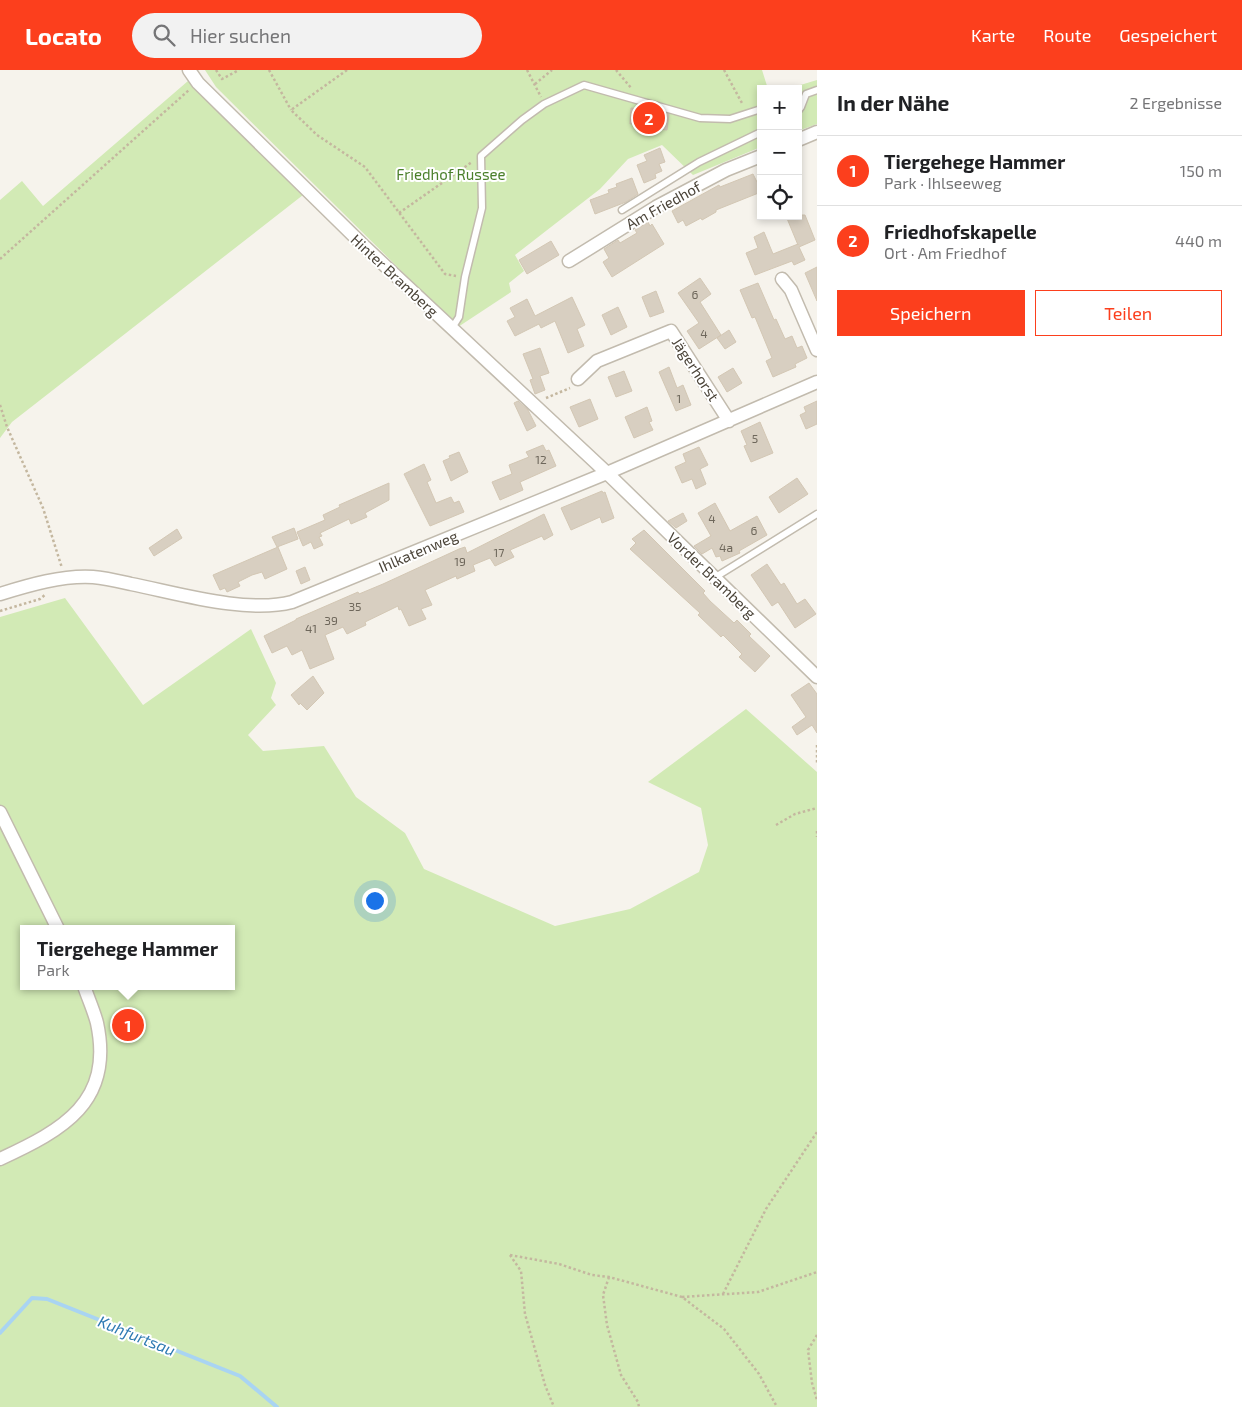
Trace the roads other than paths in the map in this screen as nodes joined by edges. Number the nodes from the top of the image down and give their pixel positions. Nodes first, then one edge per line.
1 (189, 70) edge
2 (817, 90) edge
3 (806, 94) junction
4 (802, 95) edge
5 (802, 107) edge
6 (757, 110) edge
7 (817, 132) edge
8 (757, 134) edge
9 (802, 138) edge
10 (757, 158) edge
11 (622, 210) dead end
12 (569, 261) dead end
13 (782, 279) dead end
14 (452, 328) junction
15 (817, 350) edge
16 (578, 379) road end
17 (817, 382) edge
18 (729, 421) junction
19 (607, 473) junction
20 (817, 514) edge
21 (714, 578) junction
22 (0, 594) edge
23 (817, 676) edge
24 (0, 812) edge
25 (56, 925) edge
26 (85, 990) edge
27 (0, 1159) edge

1 - 14 street, Hinter Bramberg
2 - 3 lane
3 - 4 lane
3 - 5 lane
6 - 14 lane
7 - 9 street
8 - 11 lane
10 - 12 street, Am Friedhof
13 - 15 street
14 - 19 street, Hinter Bramberg
16 - 18 street, Jägerhorst
17 - 18 street, Ihlkatenweg
18 - 19 street, Ihlkatenweg
19 - 21 street, Vorder Bramberg
19 - 22 street, Ihlkatenweg
20 - 21 lane
21 - 23 street, Vorder Bramberg
24 - 25 street
26 - 27 street

